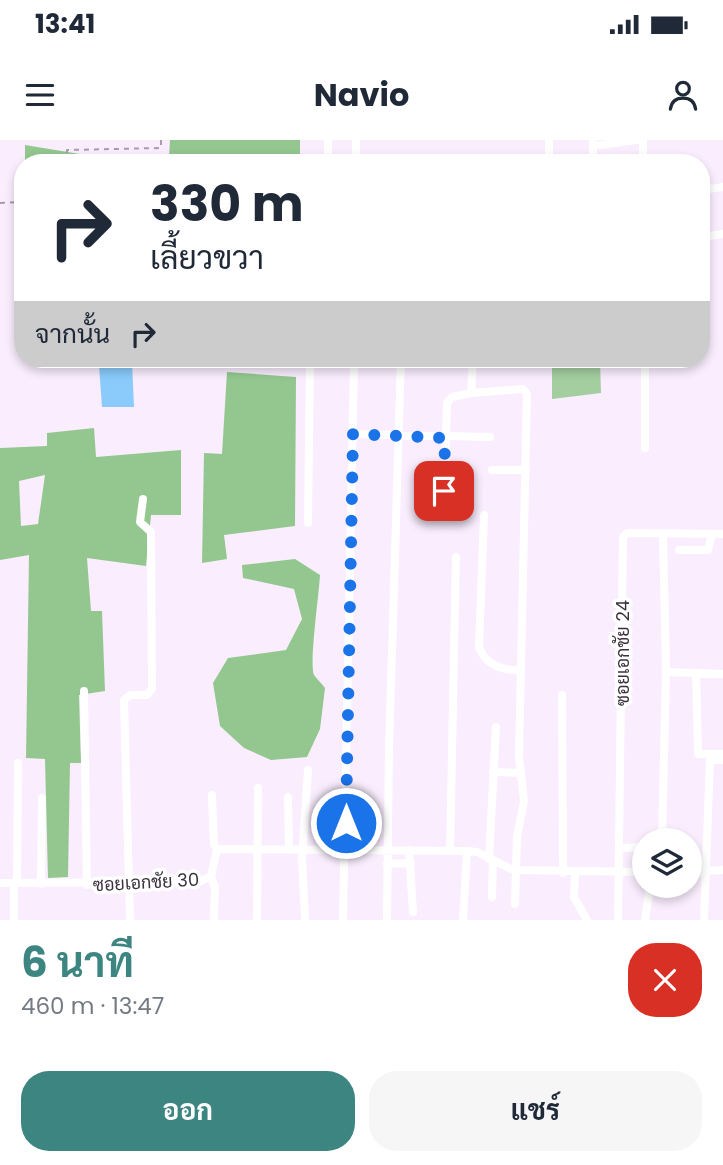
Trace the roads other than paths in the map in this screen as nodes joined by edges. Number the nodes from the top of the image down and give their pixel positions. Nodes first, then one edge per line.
1 (636, 140) edge
2 (596, 142) edge
3 (310, 368) edge
4 (354, 368) edge
5 (401, 368) edge
6 (472, 368) edge
7 (645, 368) edge
8 (471, 393) junction
9 (353, 434) junction
10 (398, 436) junction
11 (490, 437) dead end
12 (445, 438) junction
13 (645, 448) dead end
14 (492, 470) dead end
15 (526, 470) junction
16 (143, 499) dead end
17 (484, 515) dead end
18 (444, 517) dead end
19 (308, 523) dead end
20 (663, 534) junction
21 (723, 534) edge
22 (712, 535) junction
23 (679, 550) dead end
24 (456, 557) dead end
25 (520, 671) junction
26 (666, 672) junction
27 (696, 673) junction
28 (723, 674) edge
29 (85, 691) dead end
30 (562, 695) dead end
31 (496, 727) dead end
32 (723, 754) edge
33 (723, 760) edge
34 (18, 763) dead end
35 (308, 770) dead end
36 (493, 772) junction
37 (522, 773) junction
38 (258, 788) dead end
39 (212, 795) dead end
40 (288, 797) dead end
41 (42, 798) dead end
42 (662, 828) edge
43 (632, 847) edge
44 (620, 848) junction
45 (217, 849) junction
46 (258, 850) junction
47 (289, 850) junction
48 (303, 850) junction
49 (346, 850) junction
50 (387, 850) junction
51 (409, 850) junction
52 (450, 851) junction
53 (467, 851) junction
54 (491, 860) junction
55 (411, 863) junction
56 (387, 864) junction
57 (723, 870) edge
58 (519, 871) junction
59 (618, 871) junction
60 (709, 871) junction
61 (632, 872) edge
62 (702, 872) edge
63 (563, 873) junction
64 (575, 873) junction
65 (211, 876) junction
66 (0, 883) edge
67 (16, 883) junction
68 (41, 884) junction
69 (130, 884) junction
70 (87, 885) junction
71 (492, 897) dead end
72 (648, 898) edge
73 (515, 904) dead end
74 (413, 912) dead end
75 (305, 917) dead end
76 (14, 920) edge
77 (130, 920) edge
78 (214, 920) edge
79 (257, 920) edge
80 (343, 920) edge
81 (387, 920) edge
82 (463, 920) edge
83 (587, 920) edge
84 (618, 920) edge
85 (645, 920) edge
86 (704, 920) edge

1 - 2 street
3 - 19 street
4 - 9 street
5 - 10 street
6 - 8 street
7 - 13 street
8 - 12 street
8 - 15 street
9 - 10 street
9 - 49 street
10 - 12 street
10 - 50 street
11 - 12 street
12 - 18 street
14 - 15 street
15 - 25 street
16 - 69 street
17 - 25 street
20 - 22 street, ซอยเอกชัย 24
20 - 26 street
20 - 44 street, ซอยเอกชัย 24
21 - 22 street, ซอยเอกชัย 24
22 - 23 street
24 - 52 street
25 - 37 street
26 - 27 street
26 - 42 street
27 - 28 street
27 - 32 street
29 - 70 street
30 - 63 street
31 - 36 street
33 - 60 street
34 - 67 street
35 - 48 street
36 - 37 street
36 - 54 street
37 - 58 street
38 - 46 street
39 - 45 street, ซอยเอกชัย 30
40 - 47 street
41 - 68 street
43 - 44 street
44 - 59 street, ซอยเอกชัย 24
45 - 46 street
45 - 65 street, ซอยเอกชัย 30
46 - 47 street
46 - 79 street
47 - 48 street
48 - 49 street
48 - 75 street
49 - 50 street
49 - 80 street
50 - 51 street
50 - 56 street
51 - 52 street
51 - 55 street
52 - 53 street
53 - 54 street
53 - 82 street
54 - 58 street
54 - 71 street
55 - 56 street
55 - 74 street
56 - 81 street
57 - 60 street
58 - 63 street
58 - 73 street
59 - 61 street
59 - 64 street
59 - 84 street, ซอยเอกชัย 24
60 - 62 street
60 - 86 street
63 - 64 street
64 - 83 street
65 - 69 street, ซอยเอกชัย 30
65 - 78 street
66 - 67 street, ซอยเอกชัย 30
67 - 68 street, ซอยเอกชัย 30
67 - 76 street
68 - 70 street, ซอยเอกชัย 30
69 - 70 street, ซอยเอกชัย 30
69 - 77 street
72 - 85 street

